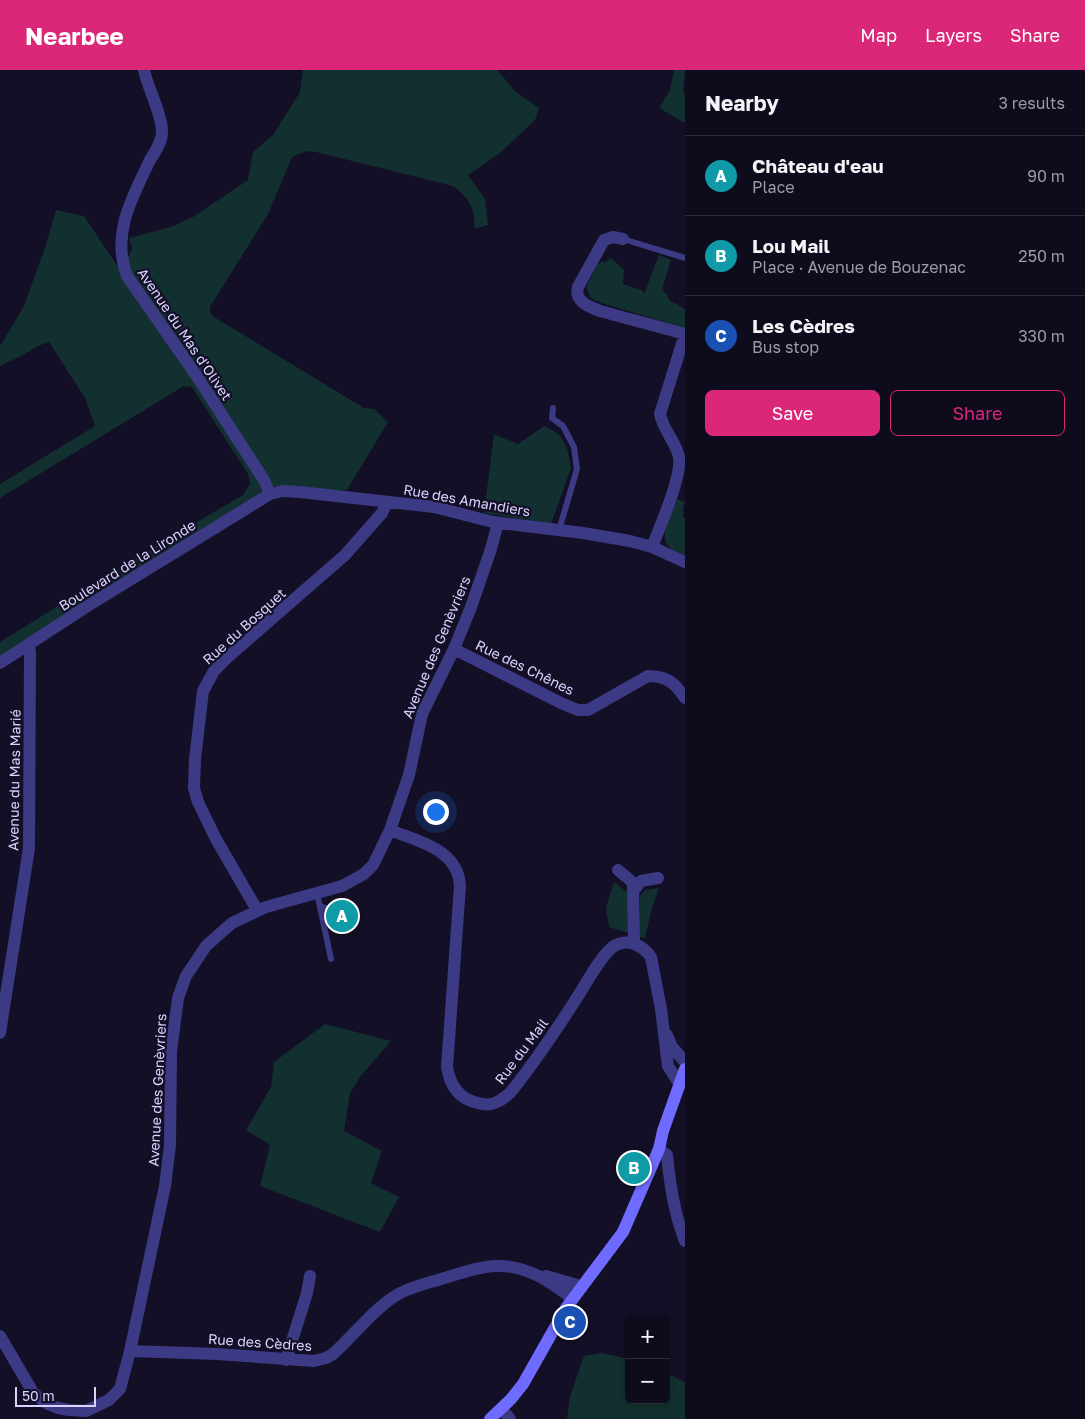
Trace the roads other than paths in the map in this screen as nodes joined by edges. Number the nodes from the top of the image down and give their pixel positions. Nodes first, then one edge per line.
1 (144, 70) edge
2 (623, 239) joint
3 (685, 258) edge
4 (685, 334) edge
5 (554, 408) dead end
6 (270, 494) junction
7 (387, 502) junction
8 (498, 523) junction
9 (559, 530) junction
10 (652, 547) junction
11 (685, 562) edge
12 (27, 646) junction
13 (454, 649) junction
14 (0, 663) edge
15 (685, 698) edge
16 (390, 830) junction
17 (618, 870) dead end
18 (658, 878) dead end
19 (634, 890) junction
20 (319, 899) junction
21 (257, 910) junction
22 (337, 912) dead end
23 (634, 943) junction
24 (331, 959) dead end
25 (664, 1028) junction
26 (0, 1033) edge
27 (685, 1062) edge
28 (684, 1081) edge
29 (660, 1146) junction
30 (685, 1240) edge
31 (536, 1275) junction
32 (310, 1276) dead end
33 (582, 1286) junction
34 (572, 1299) junction
35 (0, 1336) edge
36 (130, 1351) junction
37 (286, 1360) junction
38 (506, 1414) edge
39 (490, 1419) edge

1 - 6 street, Avenue du Mas d'Olivet
2 - 3 lane
2 - 4 street
4 - 10 street
5 - 9 lane
6 - 7 street, Rue des Amandiers
6 - 12 street, Boulevard de la Lironde
7 - 8 street, Rue des Amandiers
7 - 21 street, Rue du Bosquet
8 - 9 street, Rue des Amandiers
8 - 13 street, Avenue des Genèvriers
9 - 10 street, Rue des Amandiers
10 - 11 street, Rue des Amandiers
12 - 14 street, Boulevard de la Lironde
12 - 26 street, Avenue du Mas Marié
13 - 15 street, Rue des Chênes
13 - 16 street, Avenue des Genèvriers
16 - 20 street, Avenue des Genèvriers
16 - 23 street, Rue du Mail
17 - 19 street
18 - 19 street
19 - 23 street
20 - 21 street, Avenue des Genèvriers
20 - 22 lane
20 - 24 lane
21 - 36 street, Avenue des Genèvriers
23 - 25 street
25 - 27 street
25 - 28 street
28 - 29 street
29 - 30 street
29 - 33 street
31 - 33 street, Rue des Cèdres
31 - 34 street, Rue des Cèdres
31 - 37 street, Rue des Cèdres
32 - 37 street
33 - 34 street
34 - 38 street
35 - 36 street, Avenue des Genèvriers
36 - 37 street, Rue des Cèdres
38 - 39 street

